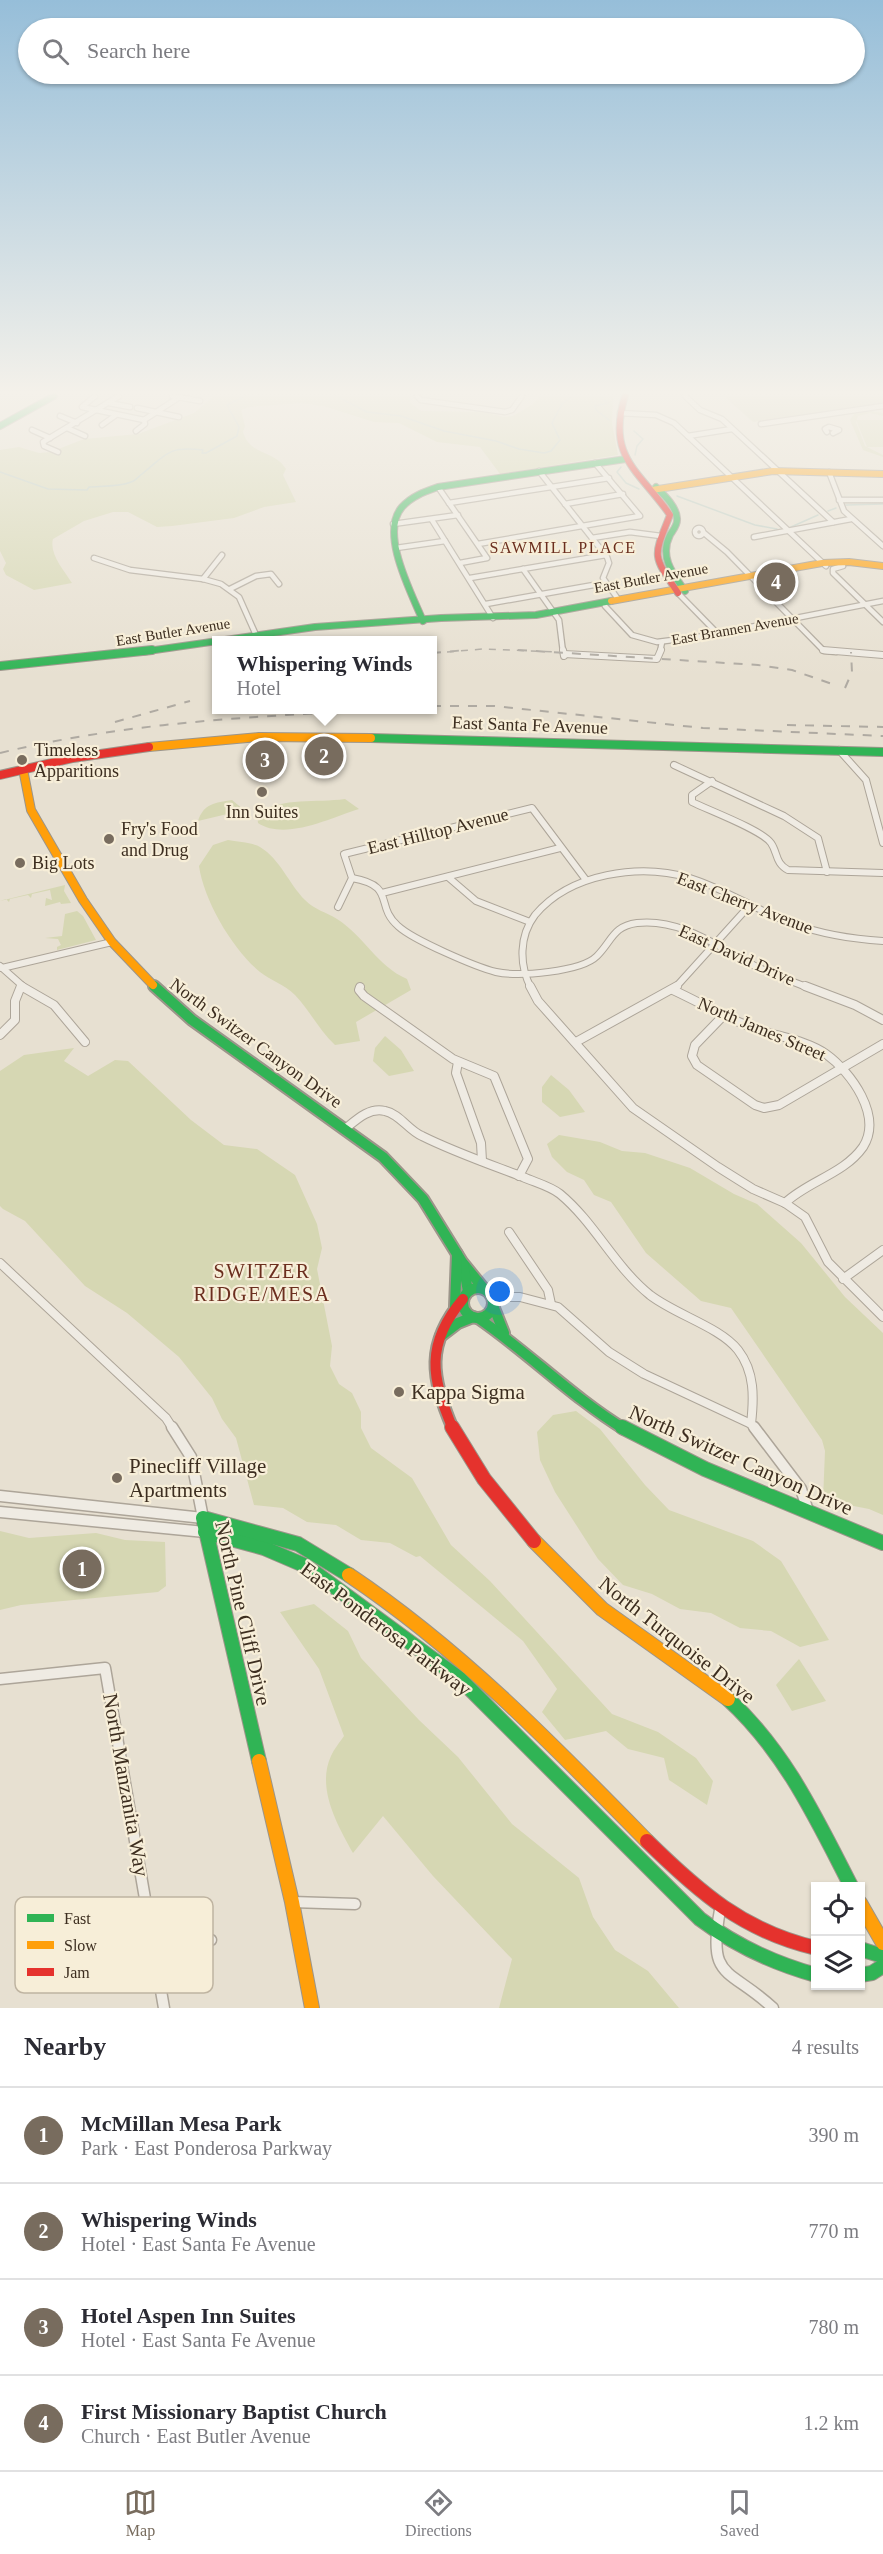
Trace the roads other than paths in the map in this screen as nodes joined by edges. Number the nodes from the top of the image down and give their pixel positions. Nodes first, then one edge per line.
1 (427, 490) edge
2 (440, 490) edge
3 (535, 490) edge
4 (554, 490) edge
5 (619, 490) edge
6 (656, 490) joint
7 (743, 490) edge
8 (797, 490) edge
9 (836, 490) edge
10 (623, 494) junction
11 (840, 500) junction
12 (883, 500) edge
13 (449, 503) junction
14 (565, 504) junction
15 (458, 515) junction
16 (851, 519) junction
17 (432, 520) junction
18 (832, 522) junction
19 (393, 524) junction
20 (583, 526) junction
21 (786, 531) junction
22 (704, 533) dead end
23 (661, 536) junction
24 (754, 537) dead end
25 (592, 538) junction
26 (873, 538) junction
27 (883, 538) edge
28 (445, 541) junction
29 (478, 544) junction
30 (883, 546) edge
31 (396, 548) junction
32 (222, 555) dead end
33 (606, 555) junction
34 (665, 556) junction
35 (94, 558) dead end
36 (460, 563) junction
37 (827, 568) junction
38 (883, 568) edge
39 (523, 569) junction
40 (752, 577) junction
41 (470, 578) junction
42 (203, 579) junction
43 (605, 583) junction
44 (279, 584) dead end
45 (230, 589) junction
46 (681, 591) junction
47 (542, 594) junction
48 (618, 599) junction
49 (883, 601) edge
50 (486, 604) junction
51 (865, 604) junction
52 (605, 606) junction
53 (555, 614) junction
54 (493, 618) junction
55 (792, 618) junction
56 (423, 621) junction
57 (883, 622) edge
58 (717, 633) junction
59 (255, 635) junction
60 (248, 636) edge
61 (212, 641) edge
62 (662, 642) junction
63 (883, 655) edge
64 (0, 666) edge
65 (839, 750) junction
66 (883, 752) edge
67 (674, 765) dead end
68 (23, 769) junction
69 (0, 775) edge
70 (712, 782) junction
71 (874, 810) junction
72 (883, 810) edge
73 (883, 843) edge
74 (560, 848) junction
75 (827, 872) junction
76 (883, 873) edge
77 (448, 877) junction
78 (352, 878) junction
79 (586, 880) junction
80 (382, 893) junction
81 (750, 905) junction
82 (338, 907) dead end
83 (530, 922) junction
84 (883, 941) edge
85 (112, 942) junction
86 (715, 946) junction
87 (1, 967) edge
88 (523, 973) junction
89 (21, 986) junction
90 (360, 987) dead end
91 (673, 990) junction
92 (724, 1015) junction
93 (883, 1020) edge
94 (0, 1035) edge
95 (86, 1042) dead end
96 (576, 1042) junction
97 (883, 1044) edge
98 (458, 1062) junction
99 (843, 1068) junction
100 (345, 1129) junction
101 (482, 1161) junction
102 (519, 1176) junction
103 (785, 1203) junction
104 (509, 1232) dead end
105 (883, 1250) edge
106 (460, 1258) junction
107 (0, 1263) edge
108 (843, 1279) junction
109 (484, 1289) junction
110 (465, 1295) junction
111 (493, 1297) junction
112 (551, 1304) junction
113 (455, 1307) junction
114 (494, 1308) junction
115 (475, 1317) junction
116 (883, 1317) edge
117 (505, 1334) junction
118 (441, 1336) junction
119 (751, 1424) junction
120 (0, 1496) edge
121 (46, 1502) junction
122 (808, 1511) junction
123 (0, 1512) edge
124 (42, 1515) junction
125 (203, 1518) junction
126 (205, 1532) junction
127 (883, 1543) edge
128 (318, 1556) junction
129 (311, 1569) junction
130 (0, 1679) edge
131 (848, 1882) edge
132 (146, 1897) edge
133 (292, 1902) junction
134 (355, 1904) dead end
135 (720, 1910) junction
136 (865, 1910) edge
137 (715, 1931) junction
138 (883, 1944) edge
139 (811, 1947) edge
140 (865, 1950) edge
141 (883, 1956) edge
142 (883, 1966) edge
143 (811, 1974) edge
144 (865, 1974) edge
145 (162, 1993) edge
146 (164, 2008) edge
147 (312, 2008) edge
148 (773, 2008) edge

1 - 19 main road
2 - 13 street
3 - 13 street
4 - 14 street
5 - 10 street
6 - 23 main road
6 - 34 main road
7 - 21 street
8 - 18 street
9 - 11 street
10 - 14 street
10 - 20 street
11 - 12 street
11 - 16 street
13 - 15 street
14 - 20 street
15 - 17 street
15 - 29 street
16 - 18 street
16 - 26 street
17 - 19 street
17 - 28 street
18 - 21 street
19 - 31 main road
20 - 25 street
20 - 29 street
21 - 24 street
21 - 37 street
22 - 40 street
23 - 25 street
23 - 34 main road
23 - 46 main road
25 - 33 street
26 - 27 street
26 - 30 street
28 - 31 street
28 - 36 street
29 - 36 street
31 - 56 main road
32 - 42 street
33 - 39 street
33 - 43 street
34 - 46 main road
35 - 42 street
36 - 41 street
37 - 38 main road, East Butler Avenue
37 - 38 main road, East Butler Avenue
37 - 40 main road, East Butler Avenue
37 - 51 street
39 - 41 street
39 - 47 street
40 - 46 main road, East Butler Avenue
40 - 55 street
41 - 50 street
42 - 45 street
43 - 47 street
43 - 48 street
44 - 45 street
45 - 59 street
46 - 48 main road, East Butler Avenue
46 - 52 main road, East Butler Avenue
46 - 58 street
47 - 50 street
47 - 53 street
48 - 53 main road, East Butler Avenue
49 - 51 street, East Brannen Avenue
50 - 54 street
51 - 55 street, East Brannen Avenue
51 - 57 street
52 - 53 main road, East Butler Avenue
52 - 62 street
53 - 54 main road, East Butler Avenue
53 - 56 main road, East Butler Avenue
53 - 62 street, East Brannen Avenue
54 - 56 main road, East Butler Avenue
55 - 58 street, East Brannen Avenue
55 - 63 street
56 - 59 main road, East Butler Avenue
58 - 62 street, East Brannen Avenue
59 - 60 main road, East Butler Avenue
61 - 64 main road, East Butler Avenue
65 - 66 main road, East Santa Fe Avenue
65 - 68 main road, East Santa Fe Avenue
65 - 71 street
67 - 70 street
68 - 69 main road, East Santa Fe Avenue
68 - 85 main road, North Switzer Canyon Drive
70 - 75 street
70 - 75 street
71 - 72 street
71 - 73 street
74 - 77 street
74 - 78 street, East Hilltop Avenue
74 - 79 street
75 - 76 street
77 - 80 street
77 - 83 street
78 - 80 street
78 - 82 street
79 - 81 street, East Cherry Avenue
79 - 83 street, East Cherry Avenue
80 - 88 street, East David Drive
81 - 84 street, East Cherry Avenue
81 - 86 street
83 - 88 street, East Cherry Avenue
85 - 87 street
85 - 100 main road, North Switzer Canyon Drive
86 - 88 street, East David Drive
86 - 91 street
86 - 93 street, East David Drive
87 - 89 street
88 - 96 street
89 - 94 street
89 - 95 street
90 - 98 street
91 - 92 street, North James Street
91 - 96 street
92 - 99 street, North James Street
92 - 99 street
96 - 103 street
97 - 99 street
98 - 101 street
98 - 102 street
99 - 103 street, North James Street
100 - 101 street
100 - 106 main road, North Switzer Canyon Drive
101 - 102 street
102 - 119 street
103 - 108 street
104 - 112 street
105 - 108 street
106 - 109 main road, North Switzer Canyon Drive
106 - 110 main road, North Switzer Canyon Drive
106 - 113 main road
107 - 125 street, North Pine Cliff Drive
108 - 116 street
109 - 110 main road
109 - 111 main road
110 - 113 main road, North Turquoise Drive
110 - 115 main road
111 - 112 street
111 - 114 main road
112 - 119 street
113 - 118 main road, North Turquoise Drive
114 - 115 main road
114 - 117 main road, North Switzer Canyon Drive
115 - 117 main road, North Switzer Canyon Drive
115 - 118 main road
117 - 122 main road, North Switzer Canyon Drive
118 - 131 main road, North Turquoise Drive
119 - 122 street
120 - 121 street, East Ponderosa Parkway
121 - 124 street
121 - 125 street, East Ponderosa Parkway
122 - 127 main road, North Switzer Canyon Drive
123 - 124 street, East Ponderosa Parkway
124 - 126 street, East Ponderosa Parkway
125 - 126 main road, North Pine Cliff Drive
125 - 128 main road, East Ponderosa Parkway
126 - 129 main road, East Ponderosa Parkway
126 - 133 main road, North Pine Cliff Drive
128 - 129 street
128 - 135 main road, East Ponderosa Parkway
129 - 137 main road, East Ponderosa Parkway
130 - 132 street, North Manzanita Way
133 - 134 street
133 - 147 main road, North Pine Cliff Drive
135 - 137 street
135 - 139 main road, East Ponderosa Parkway
136 - 138 main road
137 - 143 main road, East Ponderosa Parkway
137 - 148 street
140 - 141 main road
142 - 144 main road
145 - 146 street, North Manzanita Way

